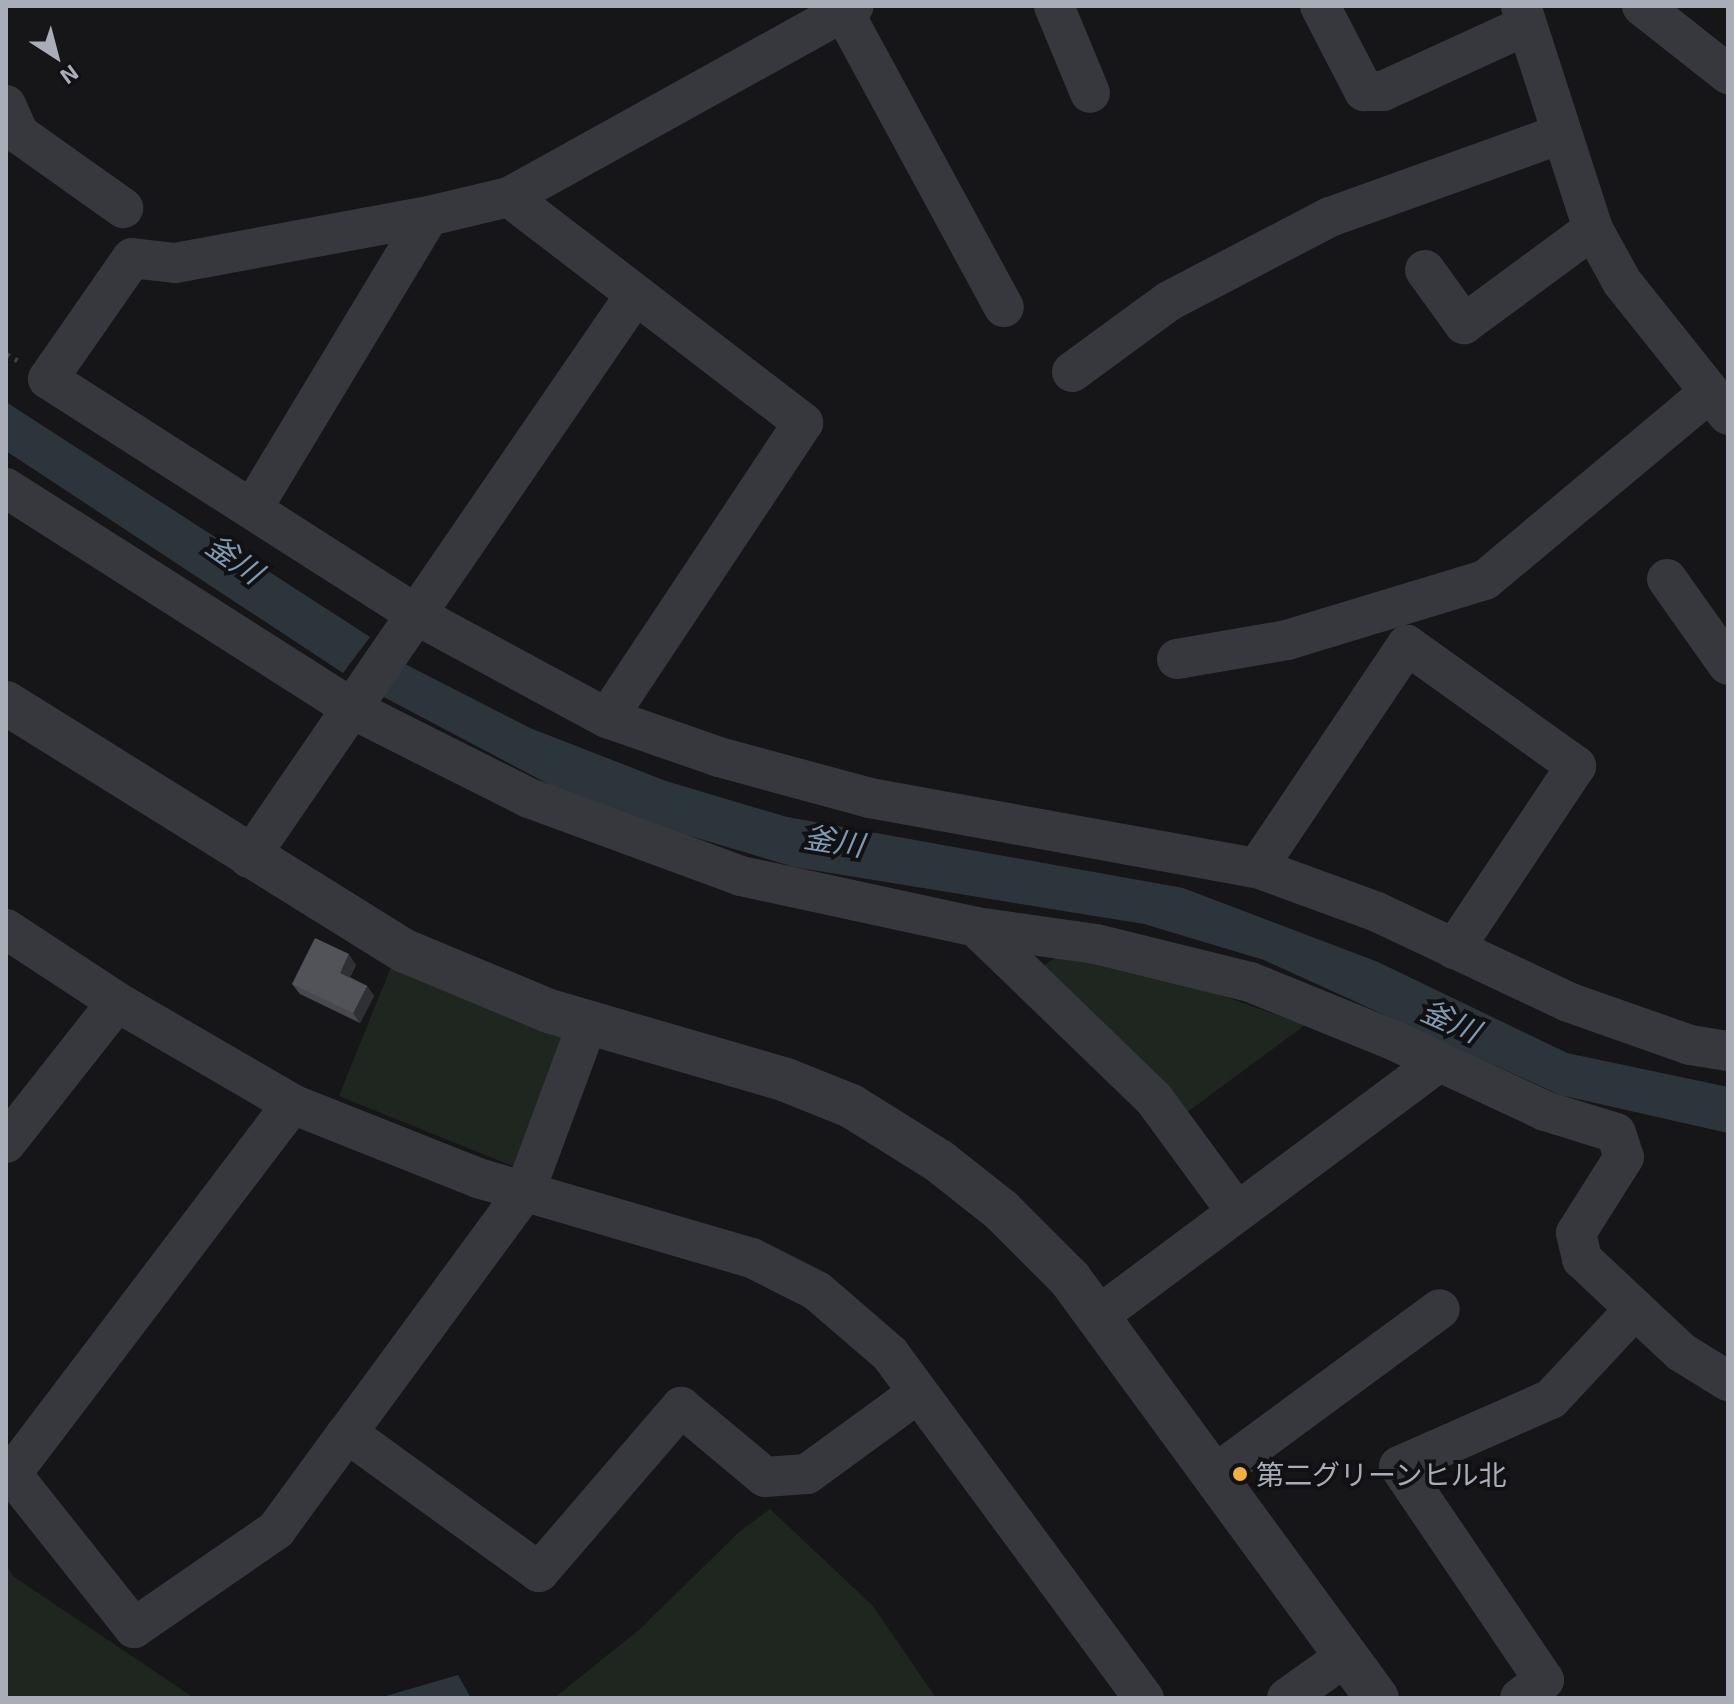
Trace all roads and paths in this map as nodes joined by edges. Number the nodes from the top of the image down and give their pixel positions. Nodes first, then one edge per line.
1 (1054, 6) edge
2 (1320, 6) edge
3 (1642, 6) edge
4 (849, 8) edge
5 (1524, 15) edge
6 (1728, 74) edge
7 (1090, 93) dead end
8 (6, 105) edge
9 (1561, 134) junction
10 (509, 197) junction
11 (123, 208) dead end
12 (429, 216) junction
13 (1593, 229) junction
14 (1425, 270) dead end
15 (635, 295) junction
16 (1004, 307) dead end
17 (1072, 372) dead end
18 (1719, 403) edge
19 (6, 488) edge
20 (252, 509) junction
21 (1667, 579) dead end
22 (414, 622) junction
23 (1177, 659) dead end
24 (1728, 665) edge
25 (6, 703) edge
26 (359, 704) junction
27 (607, 718) junction
28 (249, 858) junction
29 (1257, 868) junction
30 (976, 927) junction
31 (6, 929) edge
32 (1454, 949) junction
33 (117, 1002) junction
34 (588, 1022) junction
35 (1728, 1051) edge
36 (1439, 1062) junction
37 (292, 1104) junction
38 (6, 1143) edge
39 (525, 1191) junction
40 (1237, 1212) junction
41 (1440, 1309) dead end
42 (1635, 1309) junction
43 (1098, 1316) junction
44 (1728, 1381) edge
45 (918, 1393) junction
46 (347, 1433) junction
47 (9, 1470) edge
48 (1214, 1475) junction
49 (1346, 1656) junction
50 (1144, 1698) edge
51 (1287, 1698) edge
52 (1377, 1698) edge
53 (1520, 1698) edge

1 - 7 street
2 - 5 street
3 - 6 street
4 - 10 street
4 - 16 street
5 - 9 street
8 - 11 street
9 - 13 street
9 - 17 street
10 - 12 street
10 - 15 street
12 - 20 street
12 - 20 street
13 - 14 street
13 - 18 street
15 - 22 street
15 - 27 street
18 - 23 street
19 - 26 street
20 - 22 street
21 - 24 street
22 - 26 street
22 - 27 street
25 - 28 street
26 - 28 street
26 - 30 street
27 - 29 street
28 - 34 street
29 - 32 street
29 - 32 street
30 - 36 street
30 - 40 street
31 - 33 street
32 - 35 street
33 - 37 street
33 - 38 street
34 - 39 street
34 - 43 street
36 - 40 street
36 - 42 street
37 - 39 street
37 - 47 street
39 - 45 street
39 - 46 street
40 - 43 street
41 - 48 street
42 - 44 street
42 - 53 street
43 - 48 street
45 - 46 street
45 - 50 street
46 - 47 street
48 - 49 street
49 - 51 street
49 - 52 street

